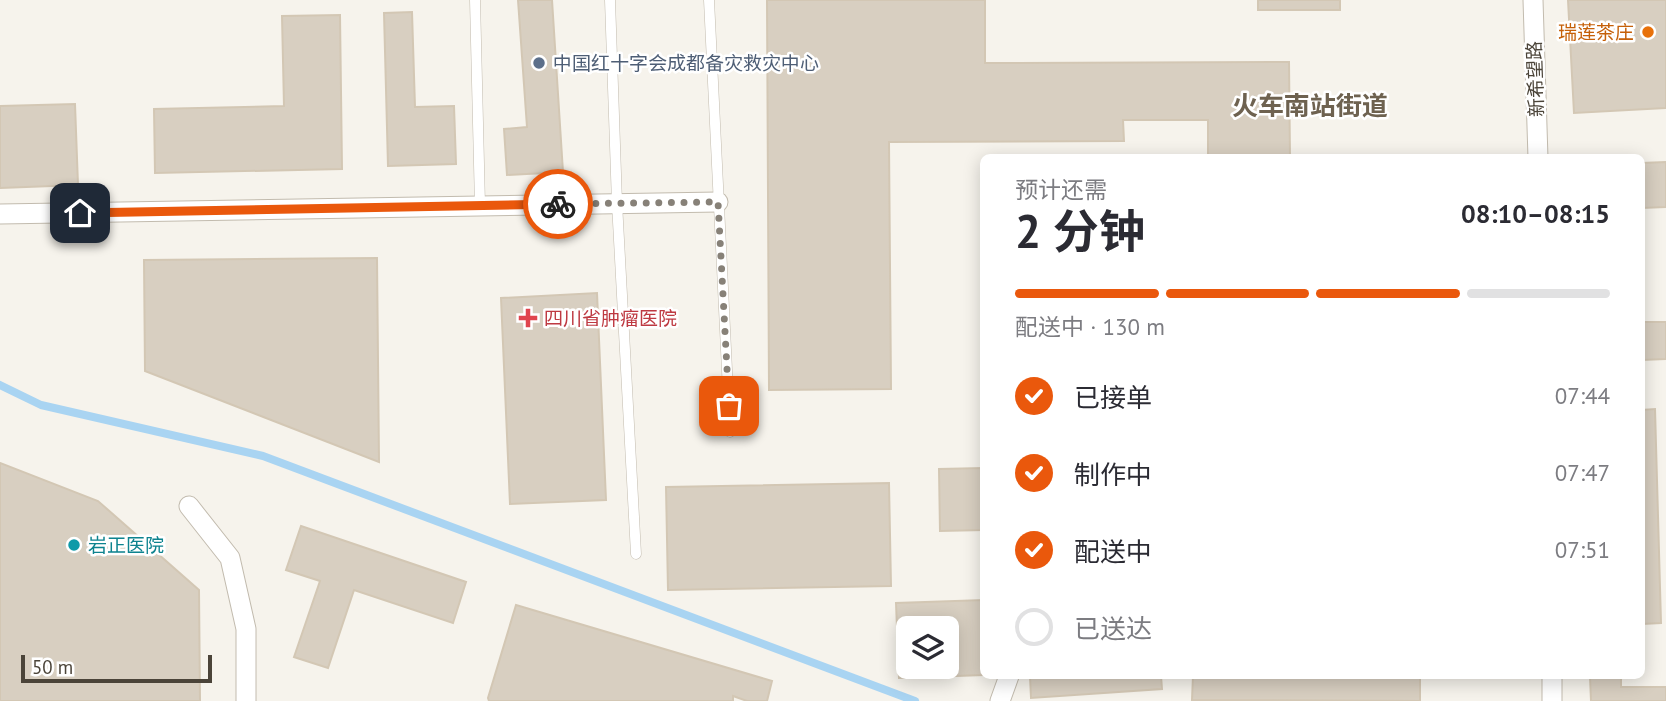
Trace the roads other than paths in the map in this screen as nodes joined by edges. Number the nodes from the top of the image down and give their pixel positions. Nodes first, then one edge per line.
1 (475, 0) edge
2 (610, 0) edge
3 (709, 0) edge
4 (1533, 0) edge
5 (1538, 154) edge
6 (718, 202) junction
7 (617, 203) junction
8 (480, 205) junction
9 (0, 214) edge
10 (730, 432) dead end
11 (189, 506) dead end
12 (636, 554) dead end
13 (1008, 679) edge
14 (1552, 679) edge
15 (246, 701) edge
16 (1000, 701) edge
17 (1552, 701) edge

1 - 8 lane
2 - 7 lane
3 - 6 lane
4 - 5 street, 新希望路
6 - 7 street
6 - 10 lane
7 - 8 street
7 - 12 lane
8 - 9 street
11 - 15 street
13 - 16 street
14 - 17 street

